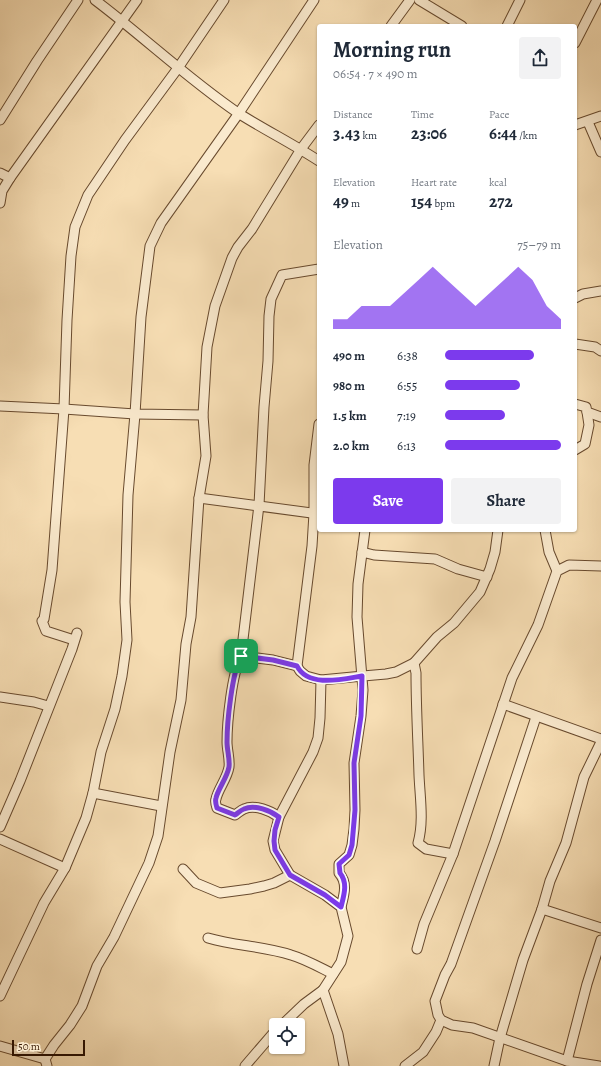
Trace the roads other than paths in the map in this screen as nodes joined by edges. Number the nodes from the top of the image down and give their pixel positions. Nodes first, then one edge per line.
1 (78, 0) edge
2 (95, 0) edge
3 (137, 0) edge
4 (224, 0) edge
5 (314, 0) edge
6 (410, 0) edge
7 (420, 0) edge
8 (520, 0) edge
9 (597, 0) edge
10 (123, 21) junction
11 (392, 24) edge
12 (459, 24) edge
13 (508, 24) edge
14 (577, 39) edge
15 (178, 68) junction
16 (239, 113) junction
17 (601, 116) edge
18 (0, 120) edge
19 (588, 122) junction
20 (577, 125) edge
21 (317, 128) edge
22 (301, 149) junction
23 (601, 152) edge
24 (317, 160) edge
25 (0, 173) edge
26 (10, 178) junction
27 (0, 203) edge
28 (317, 270) edge
29 (601, 291) edge
30 (577, 297) edge
31 (577, 344) edge
32 (601, 351) edge
33 (577, 405) edge
34 (0, 406) edge
35 (64, 409) junction
36 (587, 412) junction
37 (135, 414) junction
38 (203, 415) junction
39 (601, 417) edge
40 (317, 440) edge
41 (577, 449) edge
42 (199, 498) junction
43 (259, 505) junction
44 (317, 513) edge
45 (365, 532) edge
46 (498, 532) edge
47 (545, 532) edge
48 (362, 552) junction
49 (601, 566) edge
50 (557, 571) junction
51 (487, 577) junction
52 (241, 656) junction
53 (414, 663) junction
54 (297, 666) junction
55 (362, 676) junction
56 (321, 680) junction
57 (0, 697) edge
58 (503, 704) junction
59 (48, 706) junction
60 (536, 717) junction
61 (601, 741) edge
62 (93, 793) junction
63 (162, 806) junction
64 (279, 817) junction
65 (0, 827) edge
66 (0, 839) edge
67 (453, 854) junction
68 (65, 868) junction
69 (183, 869) dead end
70 (290, 875) junction
71 (341, 907) junction
72 (542, 909) junction
73 (601, 928) edge
74 (208, 938) dead end
75 (601, 940) edge
76 (417, 949) dead end
77 (333, 974) junction
78 (323, 990) junction
79 (0, 996) edge
80 (289, 1018) edge
81 (441, 1020) junction
82 (269, 1038) edge
83 (500, 1038) junction
84 (0, 1046) edge
85 (567, 1061) junction
86 (46, 1062) edge
87 (245, 1066) edge
88 (344, 1066) edge
89 (405, 1066) edge
90 (494, 1066) edge
91 (599, 1066) edge

1 - 18 street
2 - 10 street
3 - 10 street
4 - 15 street
5 - 16 street
6 - 11 street
7 - 12 street
8 - 13 street
9 - 14 street
10 - 15 street
10 - 26 street
15 - 16 street
15 - 35 street
16 - 22 street
16 - 37 street
17 - 19 street
19 - 20 street
19 - 23 street
21 - 22 street
22 - 24 street
22 - 38 street
25 - 26 street
26 - 27 street
28 - 43 street
29 - 30 street
31 - 32 street
33 - 36 street
34 - 35 street
35 - 37 street
35 - 59 street
36 - 39 street
36 - 41 street
37 - 38 street
37 - 62 street
38 - 42 street
40 - 44 street
42 - 43 street
42 - 63 street
43 - 44 street
43 - 52 street
44 - 54 street
45 - 48 street
46 - 51 street
47 - 50 street
48 - 51 street
48 - 55 street
49 - 50 street
50 - 58 street
51 - 53 street
52 - 54 street
52 - 64 street
53 - 55 street
53 - 67 street
54 - 56 street
55 - 56 street
55 - 71 street
56 - 64 street
57 - 59 street
58 - 60 street
58 - 67 street
59 - 65 street
60 - 61 street
60 - 81 street
61 - 72 street
62 - 63 street
62 - 68 street
63 - 86 street
64 - 70 street
66 - 68 street
67 - 76 street
68 - 79 street
69 - 70 street
70 - 71 street
71 - 77 street
72 - 73 street
72 - 83 street
74 - 77 street
75 - 85 street
77 - 78 street
78 - 80 street
78 - 88 street
81 - 83 street
81 - 89 street
82 - 87 street
83 - 85 street
83 - 90 street
84 - 86 street
85 - 91 street

